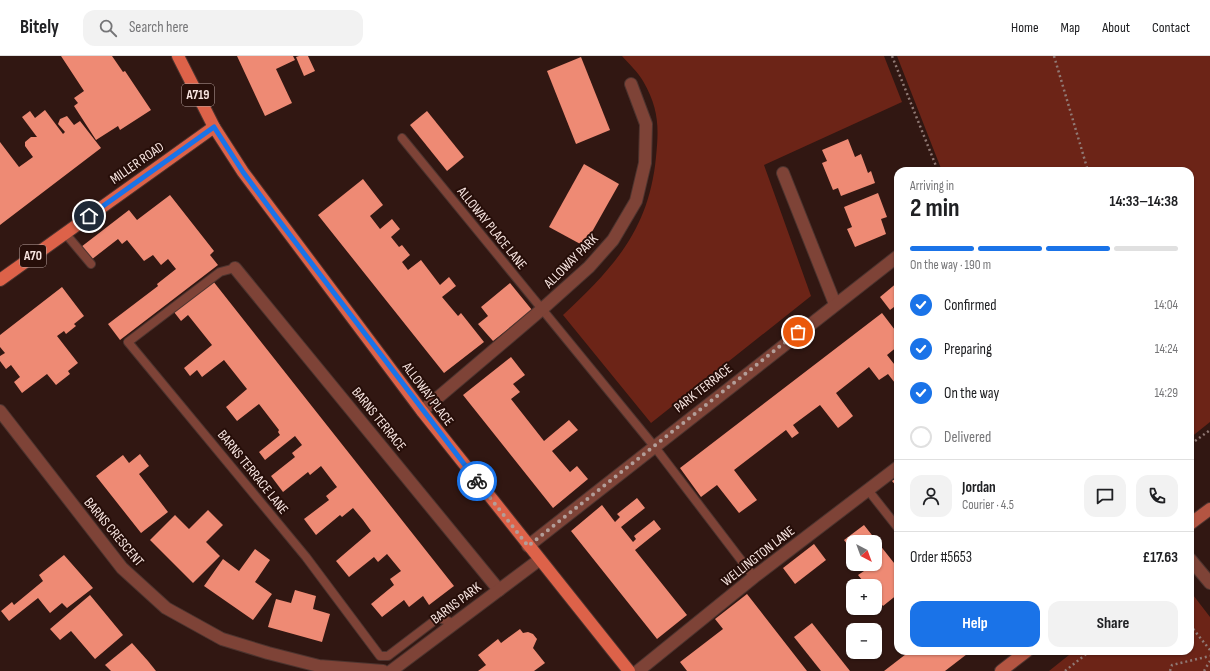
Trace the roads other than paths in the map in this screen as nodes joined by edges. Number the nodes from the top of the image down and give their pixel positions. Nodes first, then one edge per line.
1 (178, 56) edge
2 (631, 84) dead end
3 (214, 127) junction
4 (402, 138) dead end
5 (783, 173) dead end
6 (65, 232) junction
7 (894, 259) edge
8 (91, 264) dead end
9 (235, 268) joint
10 (0, 280) edge
11 (834, 304) junction
12 (541, 310) junction
13 (0, 411) edge
14 (422, 411) junction
15 (654, 446) junction
16 (894, 470) edge
17 (868, 490) junction
18 (1210, 509) edge
19 (1194, 521) edge
20 (894, 523) edge
21 (528, 546) junction
22 (539, 560) junction
23 (1194, 564) edge
24 (754, 577) junction
25 (1210, 583) edge
26 (499, 590) junction
27 (454, 622) junction
28 (1022, 655) edge
29 (348, 670) edge
30 (383, 671) edge
31 (391, 671) edge
32 (629, 671) edge
33 (638, 671) edge
34 (1001, 671) edge

1 - 3 main road, A719
2 - 12 street, ALLOWAY PARK
3 - 6 main road, MILLER ROAD / A70
3 - 14 main road, ALLOWAY PLACE / A719
4 - 12 lane, ALLOWAY PLACE LANE
5 - 11 street
6 - 8 lane
6 - 10 main road, MILLER ROAD / A70
7 - 11 street, PARK TERRACE
9 - 26 street, BARNS TERRACE
9 - 27 lane, BARNS TERRACE LANE
11 - 15 street, PARK TERRACE
12 - 14 street, ALLOWAY PARK
12 - 15 lane, ALLOWAY PLACE LANE
13 - 29 street, BARNS CRESCENT
14 - 21 main road, ALLOWAY PLACE / A719
15 - 21 street, PARK TERRACE
15 - 24 lane, ALLOWAY PLACE LANE
16 - 17 street, WELLINGTON LANE
17 - 20 lane
17 - 24 street, WELLINGTON LANE
18 - 19 street
21 - 22 main road, ALLOWAY PLACE / A719
22 - 26 street, BARNS PARK
22 - 32 main road, ALLOWAY PLACE / A719
23 - 25 street
24 - 33 street, WELLINGTON LANE
26 - 27 street, BARNS PARK
27 - 31 street, BARNS PARK
28 - 34 street
29 - 30 street

